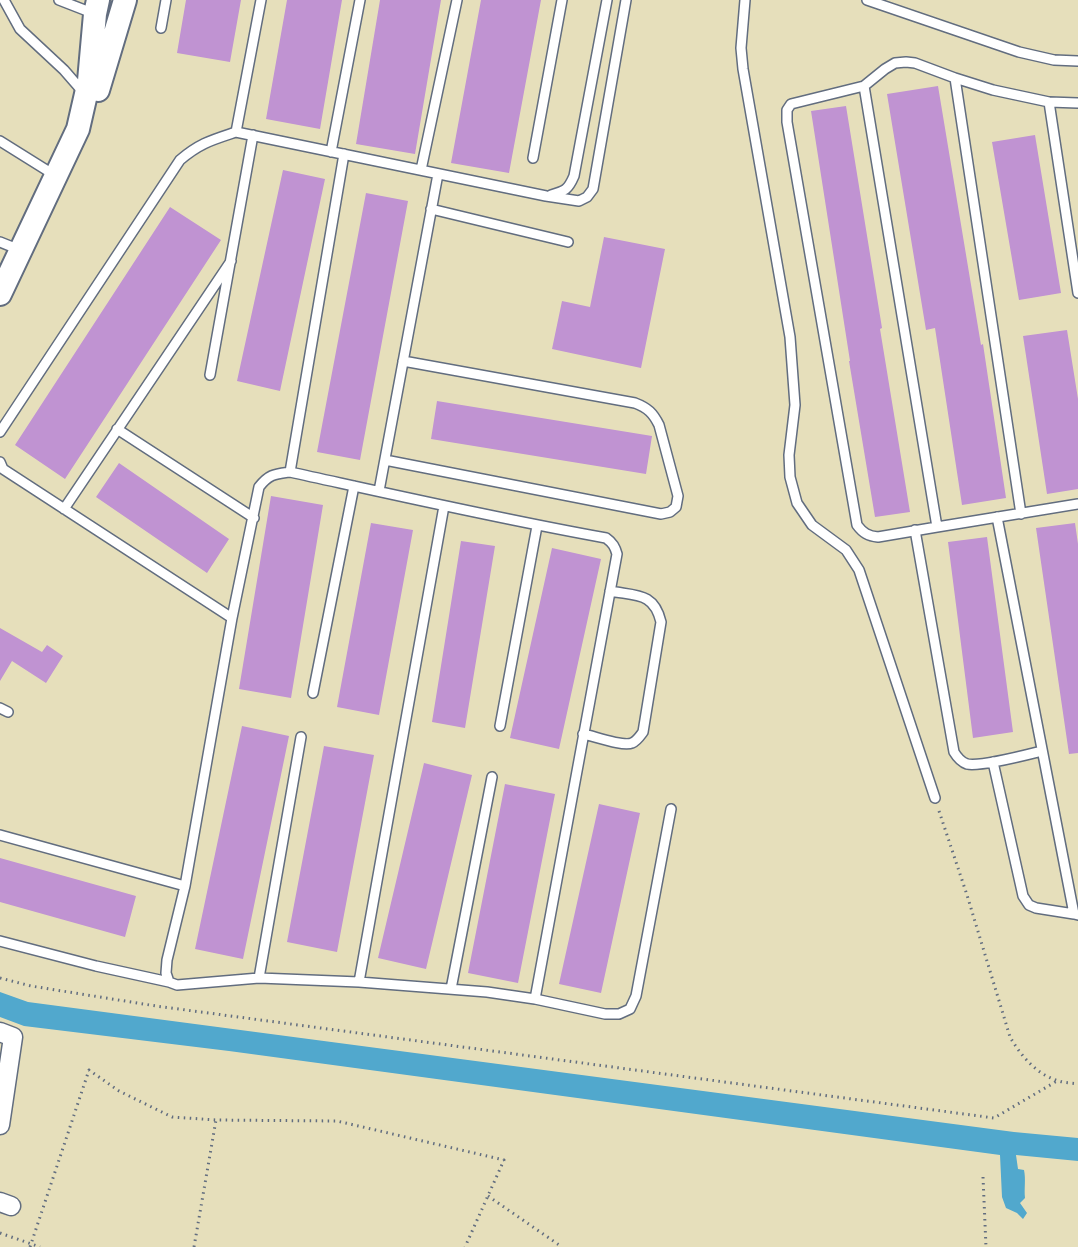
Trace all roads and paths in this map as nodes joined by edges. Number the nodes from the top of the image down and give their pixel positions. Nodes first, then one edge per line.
1 (4, 0) edge
2 (59, 0) edge
3 (125, 0) edge
4 (166, 0) edge
5 (261, 0) edge
6 (360, 0) edge
7 (457, 0) edge
8 (562, 0) edge
9 (607, 0) edge
10 (626, 0) edge
11 (745, 0) edge
12 (867, 0) edge
13 (97, 7) edge
14 (161, 28) dead end
15 (1078, 61) edge
16 (954, 78) junction
17 (864, 86) junction
18 (87, 96) junction
19 (1049, 102) junction
20 (1078, 103) edge
21 (78, 129) junction
22 (236, 132) junction
23 (254, 135) junction
24 (0, 141) edge
25 (331, 152) junction
26 (344, 154) junction
27 (533, 158) dead end
28 (421, 170) junction
29 (438, 174) junction
30 (56, 176) junction
31 (546, 196) junction
32 (431, 209) junction
33 (568, 242) dead end
34 (10, 246) edge
35 (231, 261) junction
36 (1078, 293) edge
37 (0, 294) edge
38 (403, 362) junction
39 (210, 375) dead end
40 (117, 429) junction
41 (0, 432) edge
42 (385, 460) junction
43 (0, 462) edge
44 (290, 472) junction
45 (354, 486) junction
46 (379, 491) junction
47 (1078, 504) edge
48 (444, 506) junction
49 (64, 509) junction
50 (1021, 513) junction
51 (997, 517) junction
52 (254, 518) junction
53 (537, 526) junction
54 (937, 527) junction
55 (915, 530) junction
56 (610, 591) junction
57 (232, 618) junction
58 (314, 693) dead end
59 (500, 726) dead end
60 (583, 734) junction
61 (301, 737) dead end
62 (1042, 751) junction
63 (993, 762) junction
64 (492, 777) dead end
65 (935, 798) joint
66 (671, 809) dead end
67 (0, 834) edge
68 (185, 886) junction
69 (1076, 915) edge
70 (0, 941) edge
71 (0, 978) edge
72 (259, 978) junction
73 (169, 982) junction
74 (359, 982) junction
75 (451, 989) junction
76 (535, 999) junction
77 (0, 1032) edge
78 (1057, 1081) junction
79 (1078, 1084) edge
80 (216, 1120) junction
81 (0, 1125) edge
82 (983, 1177) dead end
83 (488, 1196) junction
84 (0, 1233) edge
85 (30, 1245) edge
86 (40, 1247) edge
87 (194, 1247) edge
88 (465, 1247) edge
89 (562, 1247) edge
90 (986, 1247) edge

1 - 18 lane
2 - 13 lane
3 - 21 street
4 - 14 lane
5 - 22 lane
6 - 25 lane
7 - 28 lane
8 - 27 lane
9 - 31 lane
10 - 31 lane
11 - 65 lane
12 - 15 lane
13 - 18 street
16 - 17 lane
16 - 19 lane
16 - 50 lane
17 - 54 lane
17 - 55 lane
18 - 21 street
19 - 20 lane
19 - 36 lane
21 - 30 street
22 - 23 lane
22 - 41 lane
23 - 25 lane
23 - 35 lane
24 - 30 lane
25 - 26 lane
26 - 28 lane
26 - 44 lane
28 - 29 lane
29 - 31 lane
29 - 32 lane
30 - 34 street
32 - 33 lane
32 - 38 lane
34 - 37 street
35 - 39 lane
35 - 40 lane
38 - 42 lane
38 - 42 lane
40 - 49 lane
40 - 52 lane
42 - 46 lane
43 - 49 lane
44 - 45 lane
44 - 52 lane
45 - 46 lane
45 - 58 lane
46 - 48 lane
47 - 50 lane
48 - 53 lane
48 - 74 lane
49 - 57 lane
50 - 51 lane
51 - 54 lane
51 - 62 lane
52 - 57 lane
53 - 56 lane
53 - 59 lane
54 - 55 lane
55 - 63 lane
56 - 60 lane
56 - 60 lane
57 - 68 lane
60 - 76 lane
61 - 72 lane
62 - 63 lane
62 - 69 lane
63 - 69 lane
64 - 75 lane
65 - 78 path
66 - 76 lane
67 - 68 lane
68 - 73 lane
70 - 73 lane
71 - 78 path
72 - 73 lane
72 - 74 lane
74 - 75 lane
75 - 76 lane
77 - 81 street
78 - 79 path
80 - 83 path
80 - 85 path
80 - 87 path
82 - 90 path
83 - 88 path
83 - 89 path
84 - 85 path
85 - 86 path

